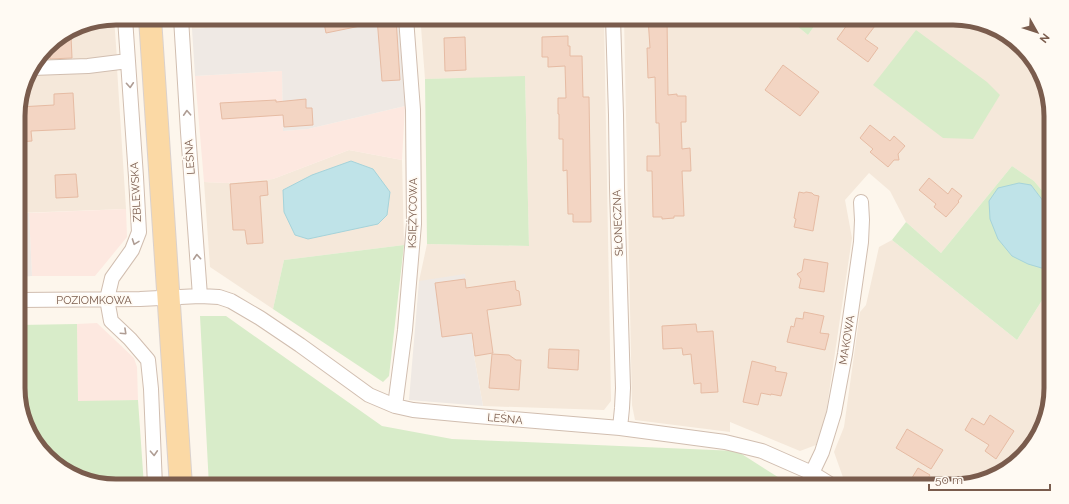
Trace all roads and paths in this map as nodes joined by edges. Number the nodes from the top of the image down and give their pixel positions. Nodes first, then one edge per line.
1 (125, 25) edge
2 (150, 25) edge
3 (181, 25) edge
4 (407, 25) edge
5 (613, 25) edge
6 (128, 61) junction
7 (38, 68) edge
8 (861, 202) dead end
9 (200, 296) junction
10 (169, 298) junction
11 (107, 299) junction
12 (25, 300) edge
13 (394, 406) junction
14 (620, 428) junction
15 (812, 473) junction
16 (155, 479) edge
17 (181, 479) edge
18 (822, 479) edge

1 - 6 street, ZBLEWSKA
2 - 10 main road
9 -> 3 street, LEŚNA
4 - 13 street, KSIĘŻYCOWA
5 - 14 street, SŁONECZNA
6 - 7 street
6 -> 11 street, ZBLEWSKA
8 - 15 street, MAKOWA
9 - 10 street, LEŚNA
9 - 13 street, LEŚNA
10 - 11 street, POZIOMKOWA
10 - 17 main road
11 - 12 street, POZIOMKOWA
11 -> 16 street, ZBLEWSKA
13 - 14 street, LEŚNA
14 - 15 street, LEŚNA
15 - 18 street, LEŚNA

